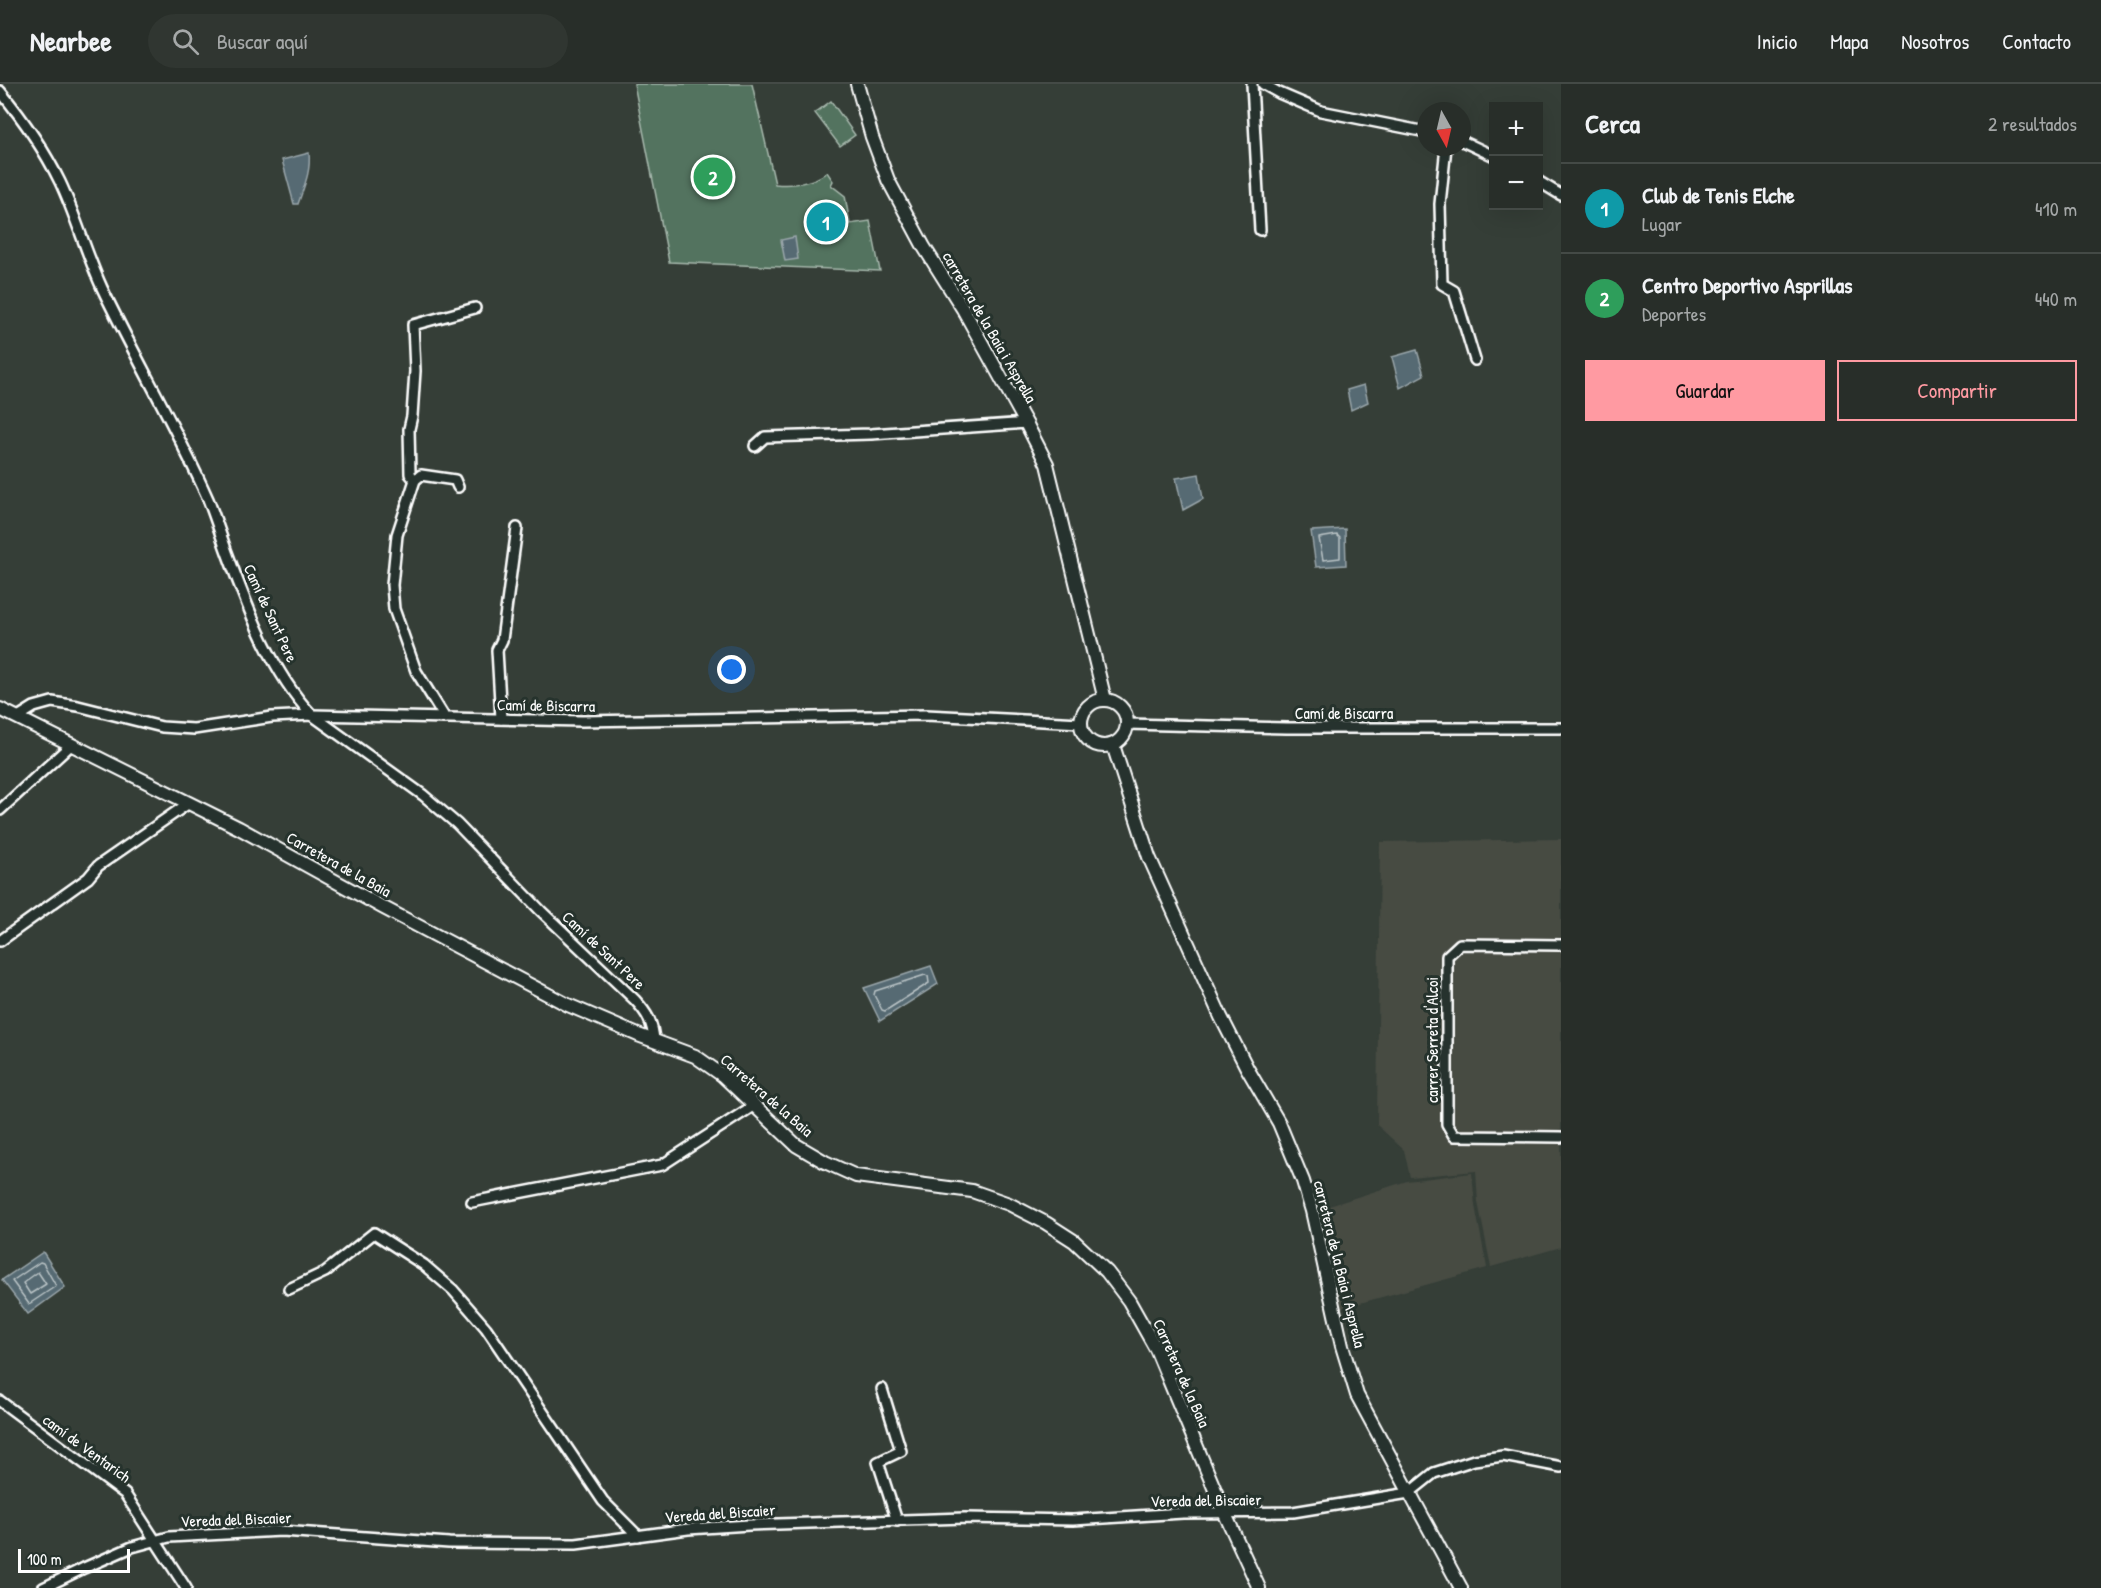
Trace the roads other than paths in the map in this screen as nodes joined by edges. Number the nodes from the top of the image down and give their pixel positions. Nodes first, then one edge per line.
1 (857, 84) edge
2 (1252, 84) edge
3 (1263, 84) edge
4 (0, 91) edge
5 (1417, 130) edge
6 (1471, 145) edge
7 (1489, 154) edge
8 (1445, 156) edge
9 (1543, 184) edge
10 (1561, 195) edge
11 (1260, 230) dead end
12 (475, 308) dead end
13 (1475, 360) dead end
14 (1027, 423) junction
15 (755, 446) dead end
16 (416, 480) junction
17 (458, 487) dead end
18 (517, 528) dead end
19 (1105, 700) junction
20 (0, 709) edge
21 (312, 715) junction
22 (18, 717) junction
23 (445, 718) junction
24 (501, 719) junction
25 (1081, 723) junction
26 (1127, 724) junction
27 (1561, 728) edge
28 (72, 744) junction
29 (1113, 745) junction
30 (189, 803) junction
31 (0, 810) edge
32 (0, 941) edge
33 (1561, 945) edge
34 (654, 1041) junction
35 (753, 1106) junction
36 (1561, 1137) edge
37 (472, 1202) dead end
38 (289, 1289) dead end
39 (882, 1389) dead end
40 (0, 1401) edge
41 (1561, 1467) edge
42 (1409, 1492) junction
43 (1225, 1514) junction
44 (897, 1521) junction
45 (638, 1536) junction
46 (157, 1540) junction
47 (43, 1588) edge
48 (186, 1588) edge
49 (1259, 1588) edge
50 (1461, 1588) edge

1 - 14 main road, carretera de la Baia i Asprella
2 - 11 street
3 - 5 street
4 - 21 street, Camí de Sant Pere
6 - 7 street
8 - 13 street
9 - 10 street
12 - 16 street
14 - 15 street
14 - 19 main road, carretera de la Baia i Asprella
16 - 17 street
16 - 23 street
18 - 24 street
19 - 25 main road
19 - 26 main road
20 - 22 main road, Carretera de la Baia
21 - 22 street, Camí de Biscarra
21 - 23 street, Camí de Biscarra
21 - 34 street, Camí de Sant Pere
22 - 28 main road, Carretera de la Baia
23 - 24 street, Camí de Biscarra
24 - 25 street, Camí de Biscarra
25 - 29 main road
26 - 27 street, Camí de Biscarra
26 - 29 main road
28 - 30 main road, Carretera de la Baia
28 - 31 street
29 - 42 main road, carretera de la Baia i Asprella
30 - 32 street
30 - 34 main road, Carretera de la Baia
33 - 36 street, carrer Serreta d'Alcoi
34 - 35 main road, Carretera de la Baia
35 - 37 street
35 - 43 main road, Carretera de la Baia
38 - 45 street
39 - 44 street
40 - 46 street, camí de Ventarich
41 - 42 street
42 - 43 street, Vereda del Biscaier
42 - 50 main road, carretera de la Baia i Asprella
43 - 44 street, Vereda del Biscaier
43 - 49 main road, Carretera de la Baia
44 - 45 street, Vereda del Biscaier
45 - 46 street, Vereda del Biscaier
46 - 47 street, Vereda del Biscaier
46 - 48 street, camí de Ventarich

